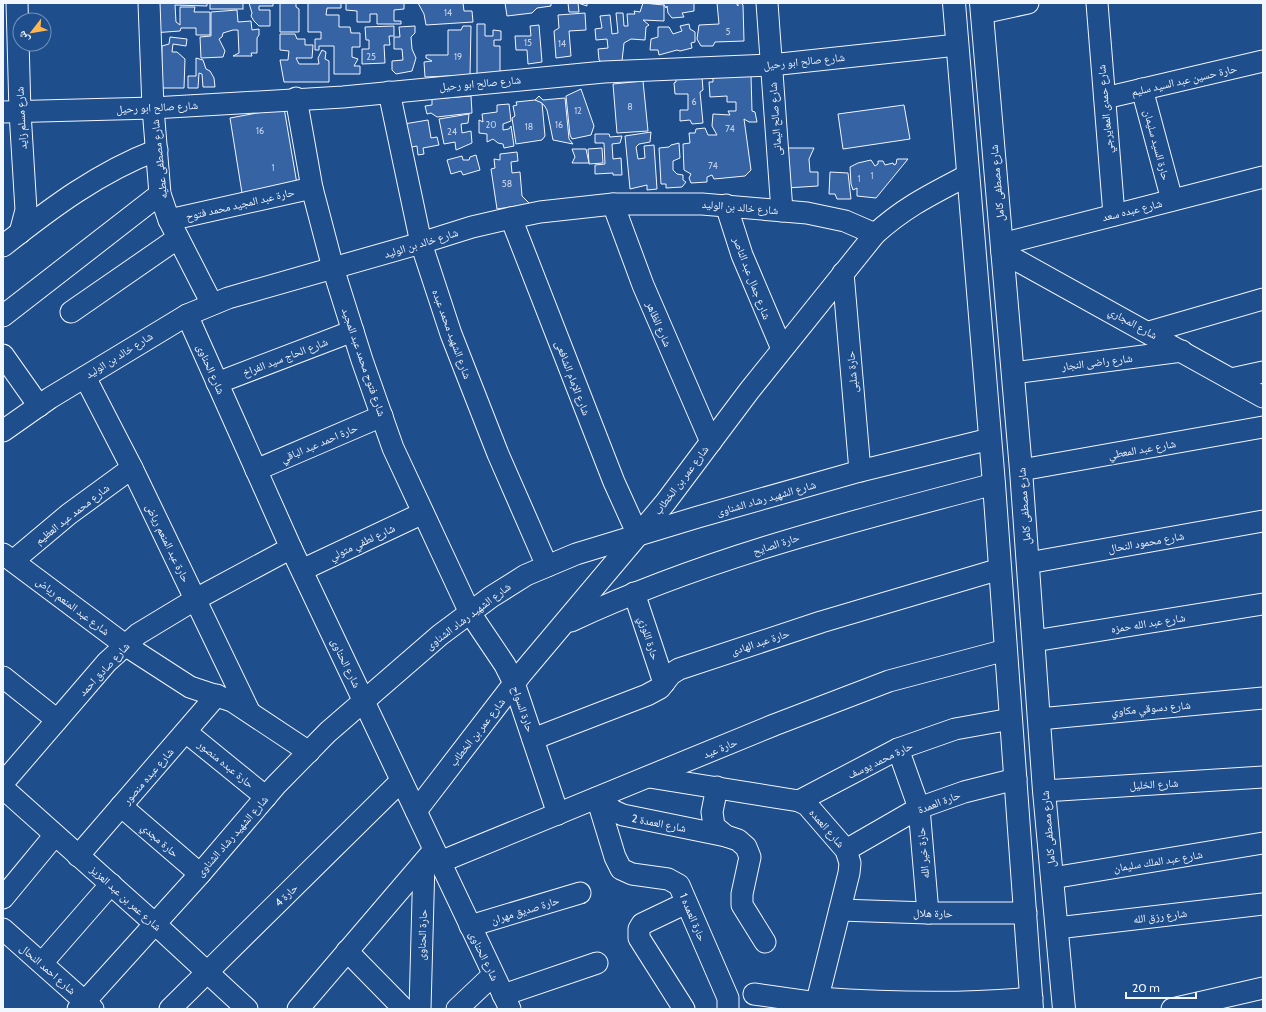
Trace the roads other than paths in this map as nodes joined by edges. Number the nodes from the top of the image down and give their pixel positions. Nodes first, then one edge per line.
1 (17, 3) edge
2 (149, 3) edge
3 (767, 3) edge
4 (954, 3) edge
5 (1097, 3) edge
6 (1017, 4) edge
7 (982, 8) edge
8 (957, 45) junction
9 (1263, 61) edge
10 (771, 65) junction
11 (1142, 89) junction
12 (389, 92) junction
13 (296, 98) junction
14 (1105, 98) junction
15 (153, 108) junction
16 (11, 112) edge
17 (157, 150) junction
18 (968, 175) junction
19 (1263, 177) edge
20 (312, 188) junction
21 (160, 194) junction
22 (1172, 200) junction
23 (613, 204) junction
24 (726, 205) junction
25 (782, 211) junction
26 (1114, 215) junction
27 (511, 218) junction
28 (173, 229) junction
29 (20, 233) junction
30 (875, 234) junction
31 (421, 243) junction
32 (3, 246) edge
33 (1002, 248) junction
34 (333, 268) junction
35 (844, 273) junction
36 (1263, 300) edge
37 (212, 304) junction
38 (71, 312) dead end
39 (187, 315) junction
40 (3, 316) edge
41 (353, 332) junction
42 (1149, 332) junction
43 (782, 349) junction
44 (1182, 351) junction
45 (3, 355) edge
46 (1013, 372) junction
47 (1263, 372) edge
48 (84, 377) junction
49 (1231, 379) junction
50 (217, 383) junction
51 (1263, 397) edge
52 (39, 406) junction
53 (382, 416) junction
54 (1263, 427) edge
55 (3, 431) edge
56 (990, 439) junction
57 (711, 442) junction
58 (132, 468) junction
59 (256, 470) junction
60 (1022, 470) junction
61 (860, 471) junction
62 (994, 484) junction
63 (423, 513) junction
64 (1263, 521) edge
65 (638, 535) junction
66 (291, 548) junction
67 (8, 558) edge
68 (1028, 563) junction
69 (546, 566) junction
70 (1000, 569) junction
71 (302, 570) junction
72 (634, 593) junction
73 (196, 599) junction
74 (1263, 604) edge
75 (470, 613) junction
76 (564, 624) junction
77 (1034, 641) junction
78 (125, 645) junction
79 (1006, 650) junction
80 (3, 677) edge
81 (514, 683) junction
82 (664, 683) junction
83 (217, 695) junction
84 (1263, 698) edge
85 (364, 701) junction
86 (249, 711) junction
87 (1011, 719) junction
88 (1039, 719) junction
89 (57, 720) junction
90 (186, 732) junction
91 (533, 739) junction
92 (898, 749) junction
93 (309, 752) junction
94 (648, 777) junction
95 (1016, 779) junction
96 (401, 781) junction
97 (1262, 781) edge
98 (3, 783) edge
99 (717, 787) junction
100 (3, 788) edge
101 (1044, 791) junction
102 (266, 797) junction
103 (597, 798) junction
104 (799, 801) junction
105 (121, 806) junction
106 (919, 808) junction
107 (416, 811) junction
108 (558, 814) junction
109 (55, 836) junction
110 (726, 836) junction
111 (1263, 843) edge
112 (846, 850) junction
113 (78, 856) junction
114 (432, 858) junction
115 (200, 874) junction
116 (1052, 878) junction
117 (111, 884) junction
118 (580, 893) dead end
119 (3, 898) edge
120 (686, 903) junction
121 (1263, 904) edge
122 (840, 910) junction
123 (928, 913) junction
124 (1026, 913) junction
125 (154, 923) junction
126 (470, 926) junction
127 (1057, 928) junction
128 (3, 929) edge
129 (765, 942) dead end
130 (347, 951) junction
131 (42, 962) junction
132 (597, 963) dead end
133 (207, 972) junction
134 (493, 975) junction
135 (1263, 988) edge
136 (754, 994) dead end
137 (507, 1002) edge
138 (817, 1003) edge
139 (1032, 1003) edge
140 (86, 1006) edge
141 (170, 1009) edge
142 (247, 1009) edge
143 (298, 1009) edge
144 (404, 1009) edge
145 (420, 1009) edge
146 (457, 1009) edge
147 (684, 1009) edge
148 (728, 1009) edge
149 (1064, 1009) edge
150 (1172, 1009) edge

1 - 16 street, شارع مسلم زايد
2 - 15 street, شارع مصطفى عطيه
3 - 10 street, شارع صالح اليمانى
4 - 8 main road
5 - 14 street, شارع حمدى المعايرجي
6 - 7 street
7 - 33 main road, شارع مصطفى كامل
8 - 10 street, شارع صالح ابو رحيل
8 - 18 main road
9 - 11 street, حارة حسين عبد السيد سليم
10 - 12 street, شارع صالح ابو رحيل
10 - 25 street, شارع صالح اليمانى
11 - 14 street, حارة حسين عبد السيد سليم
11 - 22 street, حارة السيد سليمان
12 - 13 street, شارع صالح ابو رحيل
12 - 31 street, شارع الشهيد محمد عبده
13 - 15 street, شارع صالح ابو رحيل
13 - 20 street, شارع فتوح محمد عبد المجيد
14 - 26 street, شارع حمدى المعايرجي
15 - 16 street, شارع صالح ابو رحيل
15 - 17 street, شارع مصطفى عطيه
16 - 29 street, شارع مسلم زايد
17 - 21 street, شارع مصطفى عطيه
17 - 29 street
18 - 30 street, شارع عمر بن الخطاب
18 - 56 main road
19 - 22 street, شارع عبده سعد
20 - 28 street, حارة عبد المجيد محمد فتوح
20 - 34 street, شارع فتوح محمد عبد المجيد
21 - 28 street, شارع مصطفى عطيه
21 - 40 street
22 - 26 street, شارع عبده سعد
23 - 24 street, شارع خالد بن الوليد
23 - 27 street, شارع خالد بن الوليد
23 - 57 street, شارع الظاهر
24 - 25 street, شارع خالد بن الوليد
24 - 43 street, شارع جمال عبد الناصر
25 - 30 street, شارع خالد بن الوليد
26 - 33 street, شارع عبده سعد
27 - 31 street, شارع خالد بن الوليد
27 - 65 street, شارع الإمام الشافعى
28 - 37 street, شارع مصطفى عطيه
28 - 38 street
29 - 32 street
30 - 35 street, شارع عمر بن الخطاب
31 - 34 street, شارع خالد بن الوليد
31 - 69 street, شارع الشهيد محمد عبده
33 - 42 street, شارع المجاري
33 - 46 main road, شارع مصطفى كامل
34 - 37 street, شارع خالد بن الوليد
34 - 41 street, شارع فتوح محمد عبد المجيد
35 - 43 street, شارع عمر بن الخطاب
35 - 61 street, حارة شلبى
36 - 42 street
37 - 39 street, شارع خالد بن الوليد
39 - 48 street, شارع خالد بن الوليد
39 - 50 street, شارع الحناوى
41 - 50 street, شارع الحاج سيد الفراخ
41 - 53 street, شارع فتوح محمد عبد المجيد
42 - 44 street, شارع المجاري
43 - 57 street, شارع عمر بن الخطاب
44 - 46 street, شارع راضى النجار
44 - 49 street, شارع المجاري
45 - 52 street
46 - 60 main road, شارع مصطفى كامل
47 - 49 street
48 - 52 street, شارع خالد بن الوليد
48 - 58 street, حارة عبد المنعم رياض
49 - 51 street, شارع المجاري
50 - 59 street, شارع الحناوى
52 - 55 street, شارع خالد بن الوليد
53 - 59 street, حارة احمد عبد الباقي
53 - 63 street, شارع فتوح محمد عبد المجيد
54 - 60 street, شارع عبد المعطي
56 - 61 street, شارع الشهيد رشاد الشناوى
56 - 62 main road
57 - 65 street, شارع عمر بن الخطاب
58 - 67 street, شارع محمد عبد العظيم
58 - 73 street, حارة عبد المنعم رياض
59 - 66 street, شارع الحناوى
60 - 68 main road, شارع مصطفى كامل
61 - 65 street, شارع الشهيد رشاد الشناوى
62 - 70 main road
62 - 72 street, حارة الصايح
63 - 71 street, شارع لطفي متولي
63 - 75 street, شارع فتوح محمد عبد المجيد
64 - 68 street, شارع محمود النحال
65 - 69 street, شارع الشهيد رشاد الشناوى
65 - 76 street, شارع عمر بن الخطاب
66 - 71 street, شارع الحناوى
66 - 73 street, شارع صادق احمد
67 - 78 street, شارع عبد المنعم رياض
68 - 77 main road, شارع مصطفى كامل
69 - 75 street, شارع الشهيد رشاد الشناوى
70 - 79 main road
70 - 82 street, حارة عبد الهادى
71 - 85 street, شارع الحناوى
72 - 76 street, حارة الصايح
72 - 82 street, حارة اللوزي
73 - 78 street, شارع صادق احمد
73 - 86 street, حارة عبد المنعم رياض
74 - 77 street, شارع عبد الله حمزه
75 - 81 street, حارة السواح
75 - 85 street, شارع الشهيد رشاد الشناوى
76 - 81 street, شارع عمر بن الخطاب
77 - 88 main road, شارع مصطفى كامل
78 - 83 street, شارع عبد المنعم رياض
78 - 89 street, شارع صادق احمد
79 - 87 main road
79 - 94 street, حارة عيد
80 - 89 street
81 - 91 street, حارة السواح
81 - 107 street, شارع عمر بن الخطاب
82 - 91 street, حارة عبد الهادى
83 - 86 street, شارع عبد المنعم رياض
83 - 90 street, شارع عبده منصور
84 - 88 street, شارع دسوقي مكاوي
85 - 93 street, شارع الشهيد رشاد الشناوى
85 - 96 street, شارع الحناوى
86 - 93 street, شارع عبد المنعم رياض
87 - 92 street, حارة محمد يوسف
87 - 95 main road
88 - 101 main road, شارع مصطفى كامل
89 - 98 street, شارع صادق احمد
90 - 102 street, حارة عبده منصور
90 - 105 street, شارع عبده منصور
91 - 108 street, حارة السواح
92 - 104 street, حارة محمد يوسف
92 - 106 street, حارة خير الله
93 - 102 street, شارع الشهيد رشاد الشناوى
94 - 99 street, شارع العمده
94 - 103 street, حارة عيد
95 - 106 street, حارة العمدة
95 - 124 main road
96 - 107 street, شارع الحناوى
96 - 133 street, حارة 4
97 - 101 street, شارع الخليل
99 - 104 street, شارع العمده
99 - 110 street
100 - 109 street, شارع عمر بن عبد العزيز
101 - 116 main road, شارع مصطفى كامل
102 - 115 street, شارع الشهيد رشاد الشناوى
103 - 108 street, حارة عيد
103 - 110 street, شارع العمدة 2
103 - 120 street, حارة العمده 1
104 - 112 street, شارع العمده
105 - 113 street, شارع عبده منصور
105 - 115 street, حارة مجدي
106 - 112 street, حارة العمدة
106 - 123 street, حارة خير الله
107 - 114 street, شارع الحناوى
108 - 114 street, حارة عيد
109 - 113 street, شارع عمر بن عبد العزيز
109 - 119 street
110 - 129 street
111 - 116 street, شارع عبد الملك سليمان
112 - 122 street, شارع العمده
113 - 117 street, شارع عمر بن عبد العزيز
114 - 126 street, شارع الحناوى
114 - 130 street
114 - 145 street, حارة الحناوى
115 - 125 street, شارع الشهيد رشاد الشناوى
116 - 127 main road, شارع مصطفى كامل
117 - 125 street, شارع عمر بن عبد العزيز
117 - 131 street
118 - 126 street, حارة صديق مهران
120 - 147 street
120 - 148 street, حارة العمده 1
121 - 127 street, شارع رزق الله
122 - 123 street, حارة هلال
122 - 138 street, شارع العمده
123 - 124 street, حارة هلال
124 - 139 main road
125 - 133 street, شارع عمر بن عبد العزيز
125 - 140 street, شارع الشهيد رشاد الشناوى
126 - 134 street, شارع الحناوى
127 - 149 main road, شارع مصطفى كامل
128 - 131 street, شارع احمد النحال
130 - 143 street
130 - 144 street
131 - 140 street, شارع احمد النحال
132 - 137 street
133 - 141 street, حارة 4
133 - 142 street, شارع عمر بن عبد العزيز
134 - 137 street, شارع الحناوى
134 - 146 street
135 - 150 street
136 - 138 street
138 - 139 street

